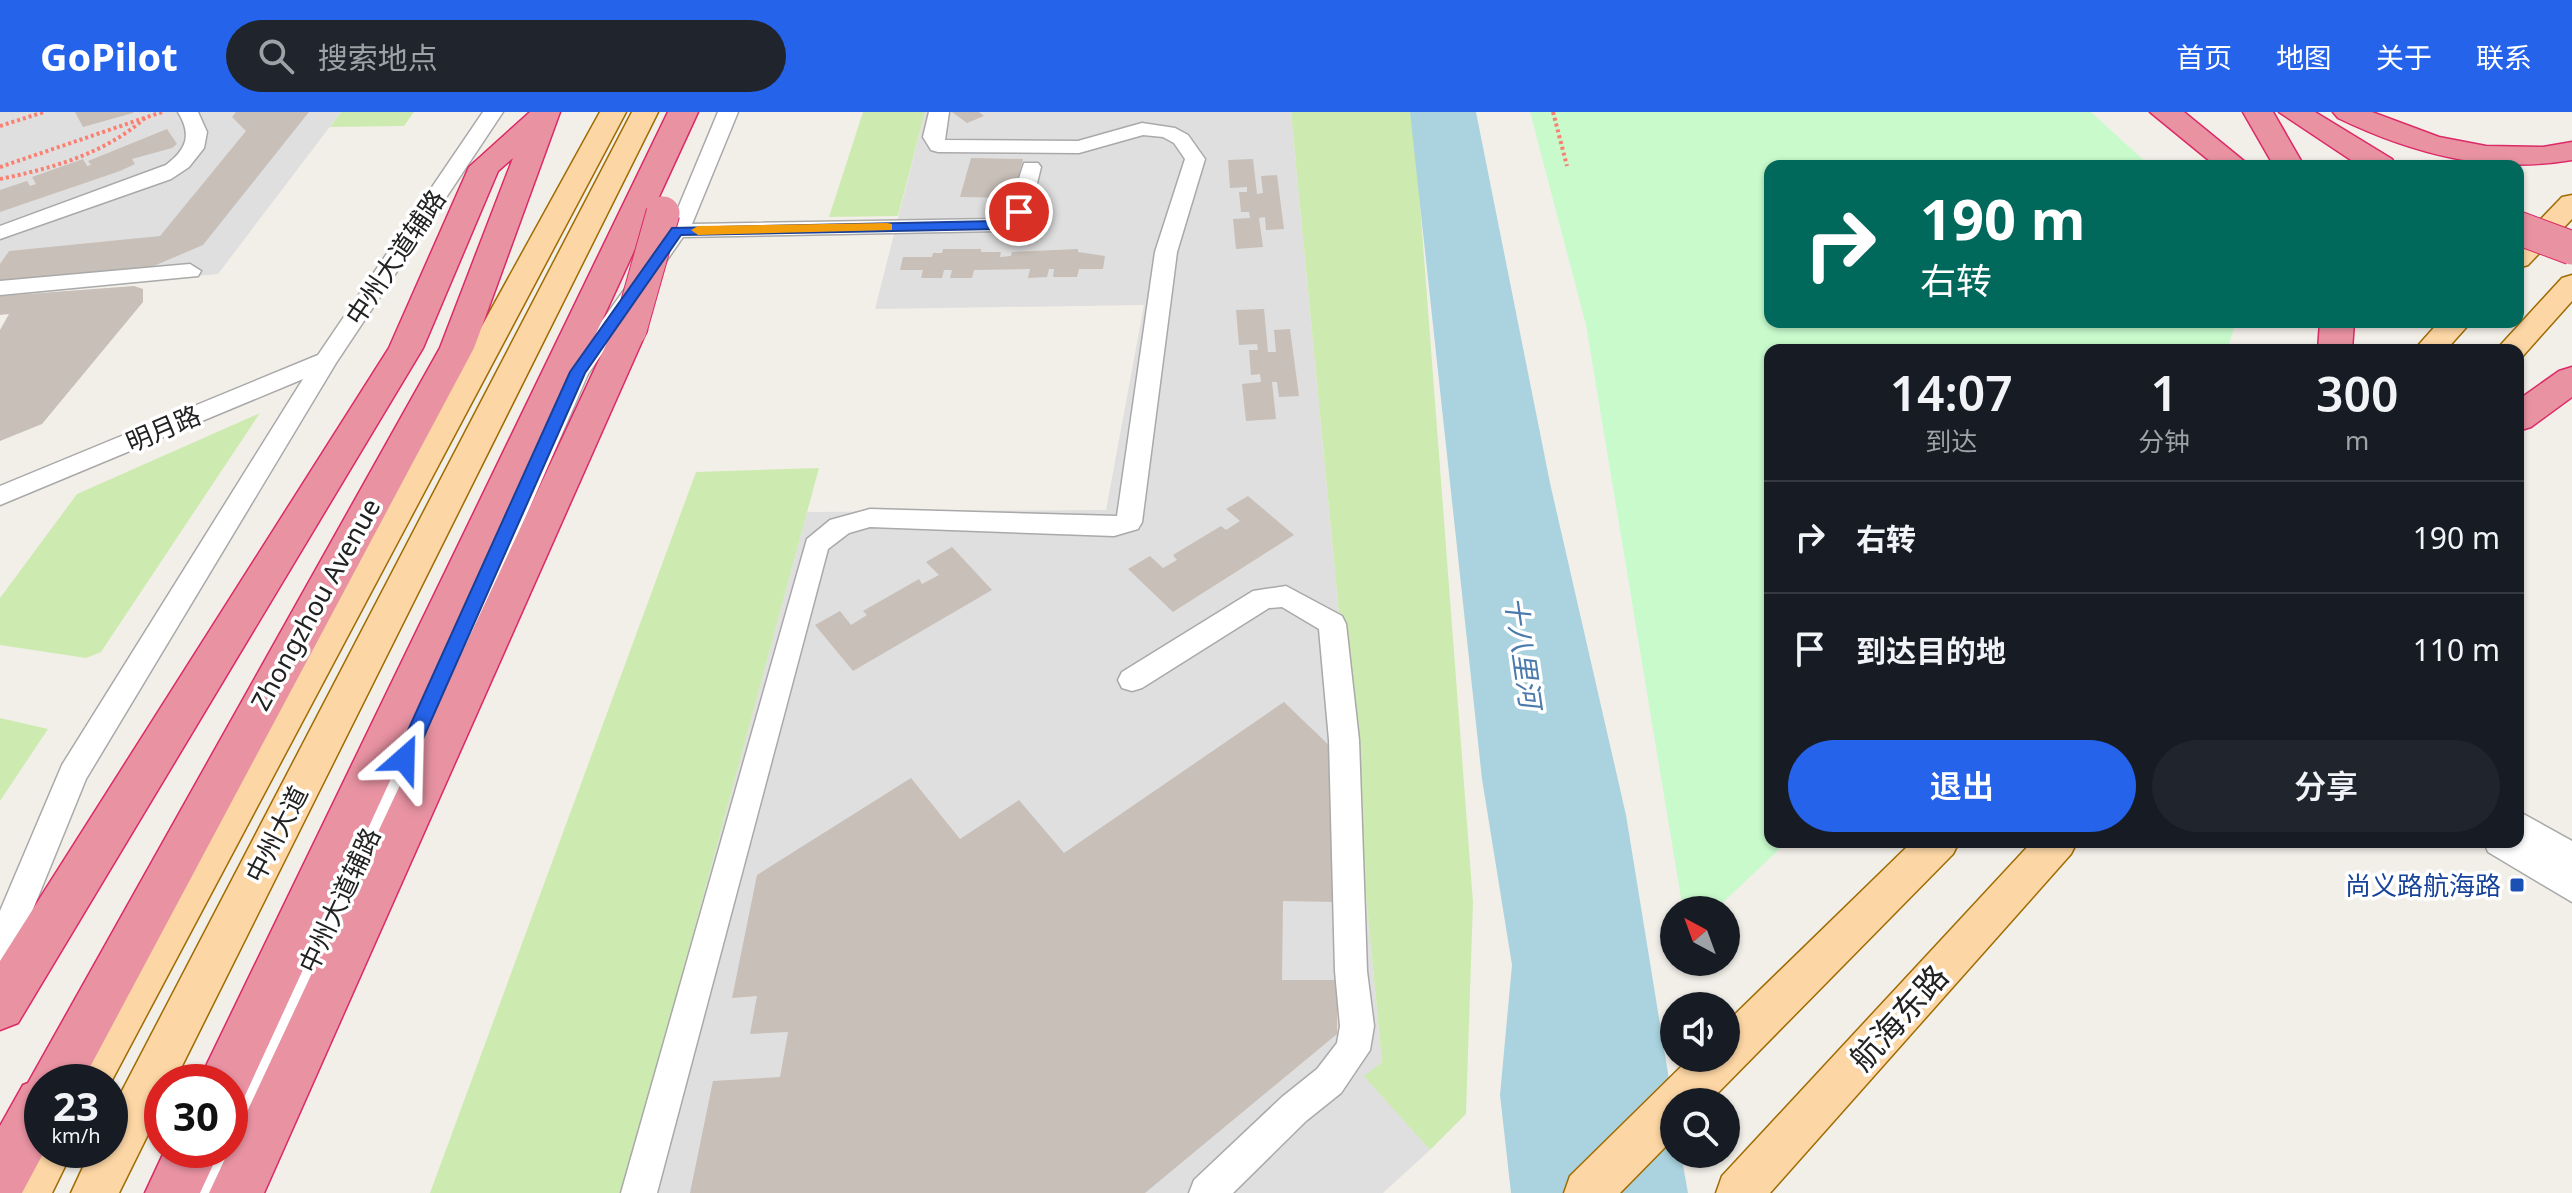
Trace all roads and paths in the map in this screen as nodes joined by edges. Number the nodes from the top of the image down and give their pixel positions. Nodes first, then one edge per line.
1 (44, 112) edge
2 (162, 112) edge
3 (493, 112) edge
4 (613, 112) edge
5 (728, 112) edge
6 (939, 112) edge
7 (1553, 112) edge
8 (2165, 112) edge
9 (2258, 112) edge
10 (2294, 112) edge
11 (2348, 112) edge
12 (193, 114) edge
13 (544, 114) edge
14 (145, 118) junction
15 (667, 119) edge
16 (0, 126) edge
17 (2572, 151) edge
18 (2227, 160) edge
19 (2286, 160) edge
20 (2371, 160) edge
21 (1567, 166) dead end
22 (0, 167) edge
23 (1031, 167) dead end
24 (0, 179) edge
25 (2572, 203) edge
26 (2524, 230) edge
27 (677, 231) junction
28 (0, 233) edge
29 (2572, 248) edge
30 (2524, 253) edge
31 (190, 271) dead end
32 (2572, 284) edge
33 (0, 288) edge
34 (2450, 328) edge
35 (2435, 344) edge
36 (2517, 344) edge
37 (326, 360) junction
38 (2572, 379) edge
39 (2524, 414) edge
40 (0, 496) edge
41 (1132, 680) dead end
42 (2524, 828) edge
43 (1933, 848) edge
44 (2052, 848) edge
45 (2509, 848) edge
46 (2572, 858) edge
47 (2572, 888) edge
48 (0, 950) edge
49 (0, 1006) edge
50 (1740, 1039) edge
51 (64, 1064) edge
52 (97, 1064) edge
53 (233, 1064) edge
54 (1707, 1072) edge
55 (1692, 1088) edge
56 (248, 1094) edge
57 (1660, 1120) edge
58 (24, 1136) edge
59 (40, 1168) edge
60 (184, 1168) edge
61 (214, 1168) edge
62 (0, 1179) edge
63 (27, 1193) edge
64 (94, 1193) edge
65 (172, 1193) edge
66 (202, 1193) edge
67 (236, 1193) edge
68 (639, 1193) edge
69 (1207, 1193) edge
70 (1587, 1193) edge
71 (1739, 1193) edge

1 - 16 path
2 - 14 path
3 - 37 street, 中州大道辅路
4 - 52 main road, 中州大道
5 - 27 street, 中州大道辅路
6 - 68 street
7 - 21 path
8 - 18 highway
9 - 19 highway
10 - 20 highway
11 - 17 highway
12 - 28 street
13 - 49 highway
13 - 51 highway, Zhongzhou Avenue
14 - 22 path
14 - 24 path
15 - 53 highway
15 - 64 main road, 中州大道
15 - 67 highway, bridge
23 - 27 street
25 - 30 main road
26 - 29 highway, bridge
27 - 56 street, 中州大道辅路
31 - 33 street
32 - 36 main road
34 - 35 main road
37 - 40 street, 明月路
37 - 48 street, 中州大道辅路
38 - 39 highway
41 - 69 street
42 - 46 street
43 - 50 main road
44 - 71 main road, 航海东路
45 - 47 street
54 - 55 main road
57 - 70 main road
58 - 62 highway
59 - 63 main road
60 - 65 highway
61 - 66 street

